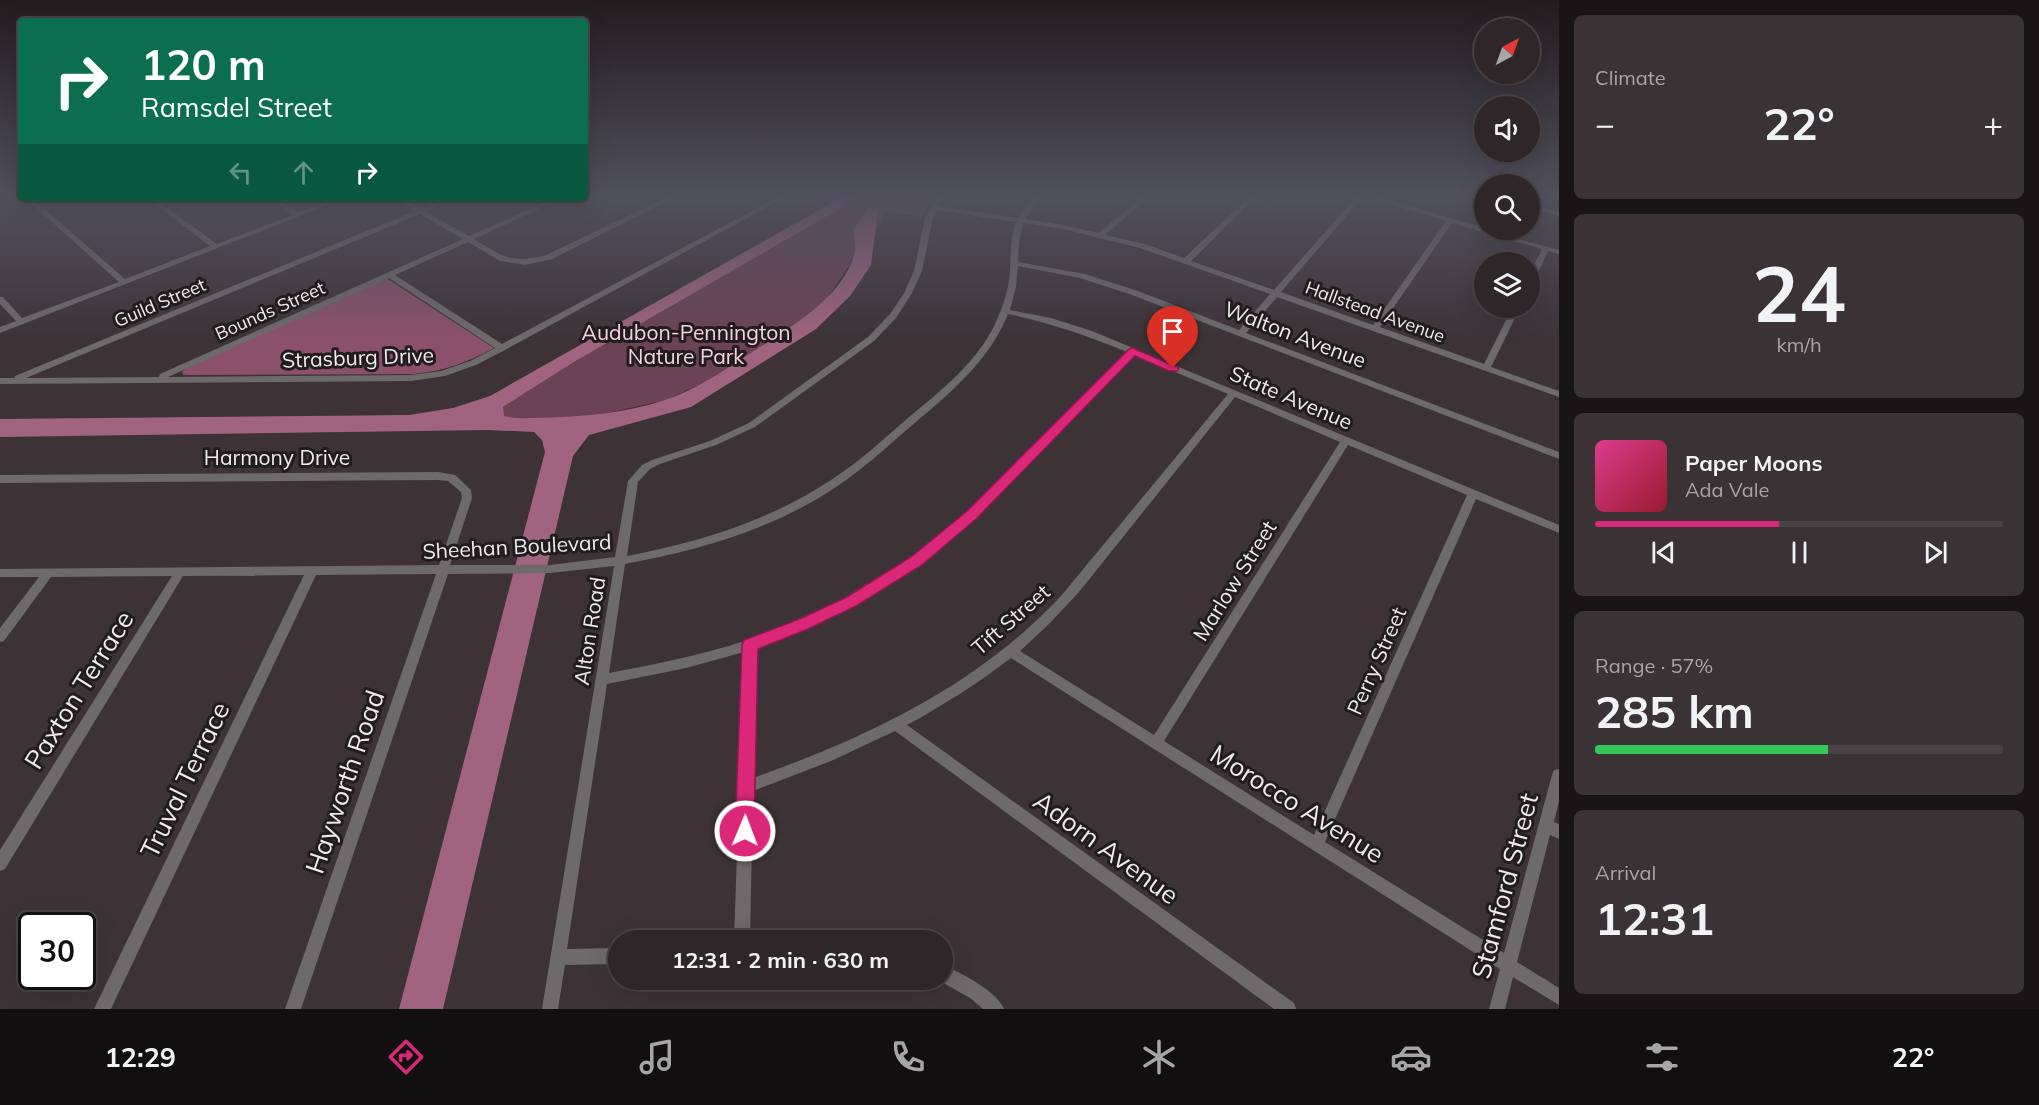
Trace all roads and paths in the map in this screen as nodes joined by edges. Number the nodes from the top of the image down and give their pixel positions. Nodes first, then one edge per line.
1 (82, 245) edge
2 (213, 245) edge
3 (221, 245) edge
4 (338, 245) edge
5 (454, 245) edge
6 (479, 245) edge
7 (574, 245) edge
8 (693, 245) edge
9 (923, 245) edge
10 (1014, 245) edge
11 (1133, 245) edge
12 (1203, 245) edge
13 (1318, 245) edge
14 (1433, 245) edge
15 (1536, 245) edge
16 (216, 247) junction
17 (1546, 248) junction
18 (1559, 252) edge
19 (1540, 260) edge
20 (1186, 261) junction
21 (1014, 263) junction
22 (389, 274) junction
23 (124, 282) junction
24 (1276, 293) junction
25 (0, 299) edge
26 (1005, 311) junction
27 (1511, 318) edge
28 (21, 322) junction
29 (1376, 328) junction
30 (0, 330) edge
31 (1240, 334) junction
32 (502, 348) junction
33 (1133, 351) junction
34 (1486, 368) junction
35 (157, 379) junction
36 (0, 381) edge
37 (13, 381) junction
38 (1234, 393) junction
39 (1559, 394) edge
40 (1346, 440) junction
41 (1559, 456) edge
42 (0, 479) edge
43 (1473, 494) junction
44 (1559, 529) edge
45 (621, 562) junction
46 (443, 571) junction
47 (180, 572) junction
48 (312, 572) junction
49 (0, 573) edge
50 (48, 573) junction
51 (0, 637) edge
52 (750, 645) junction
53 (1010, 651) junction
54 (602, 680) junction
55 (897, 725) junction
56 (1156, 743) junction
57 (1559, 775) edge
58 (746, 787) junction
59 (1552, 828) edge
60 (1317, 844) junction
61 (0, 864) edge
62 (742, 930) edge
63 (608, 956) edge
64 (558, 957) junction
65 (1509, 966) junction
66 (953, 979) edge
67 (1559, 997) edge
68 (102, 1009) edge
69 (293, 1009) edge
70 (550, 1009) edge
71 (996, 1009) edge
72 (1288, 1009) edge
73 (1497, 1009) edge

1 - 23 street
2 - 16 street
3 - 16 street
4 - 37 street, Guild Street
5 - 22 street, Bounds Street
6 - 7 street
8 - 32 street, Strasburg Drive
9 - 45 street, Alton Road
10 - 21 street, Sheehan Boulevard
11 - 20 street, Hallstead Avenue
12 - 20 street
13 - 24 street
14 - 29 street
15 - 17 street
16 - 23 street
17 - 18 street
17 - 19 street
20 - 24 street, Hallstead Avenue
21 - 26 street, Sheehan Boulevard
21 - 31 street, Walton Avenue
22 - 32 street
22 - 35 street, Bounds Street
23 - 28 street
24 - 29 street, Hallstead Avenue
24 - 31 street
25 - 28 street
26 - 33 street, State Avenue
26 - 45 street, Sheehan Boulevard
27 - 34 street
28 - 30 street
29 - 34 street, Hallstead Avenue
31 - 41 street, Walton Avenue
32 - 35 street, Strasburg Drive
33 - 38 street, State Avenue
33 - 52 street
34 - 39 street, Hallstead Avenue
35 - 37 street, Strasburg Drive
36 - 37 street, Strasburg Drive
38 - 40 street, State Avenue
38 - 53 street, Tift Street
40 - 43 street, State Avenue
40 - 56 street, Marlow Street
42 - 46 street, Harmony Drive
43 - 44 street, State Avenue
43 - 60 street, Perry Street
45 - 46 street, Sheehan Boulevard
45 - 54 street, Alton Road
46 - 48 street, Sheehan Boulevard
46 - 69 street, Hayworth Road
47 - 48 street, Sheehan Boulevard
47 - 50 street, Sheehan Boulevard
47 - 61 street, Paxton Terrace
48 - 68 street, Truval Terrace
49 - 50 street, Sheehan Boulevard
50 - 51 street
52 - 54 street
52 - 58 street
53 - 55 street, Tift Street
53 - 56 street, Morocco Avenue
54 - 64 street, Alton Road
55 - 58 street, Tift Street
55 - 72 street, Adorn Avenue
56 - 60 street, Morocco Avenue
57 - 59 street, Stamford Street
58 - 62 street
59 - 65 street, Stamford Street
60 - 65 street, Morocco Avenue
63 - 64 street
64 - 70 street, Alton Road
65 - 67 street, Morocco Avenue
65 - 73 street, Stamford Street
66 - 71 street

